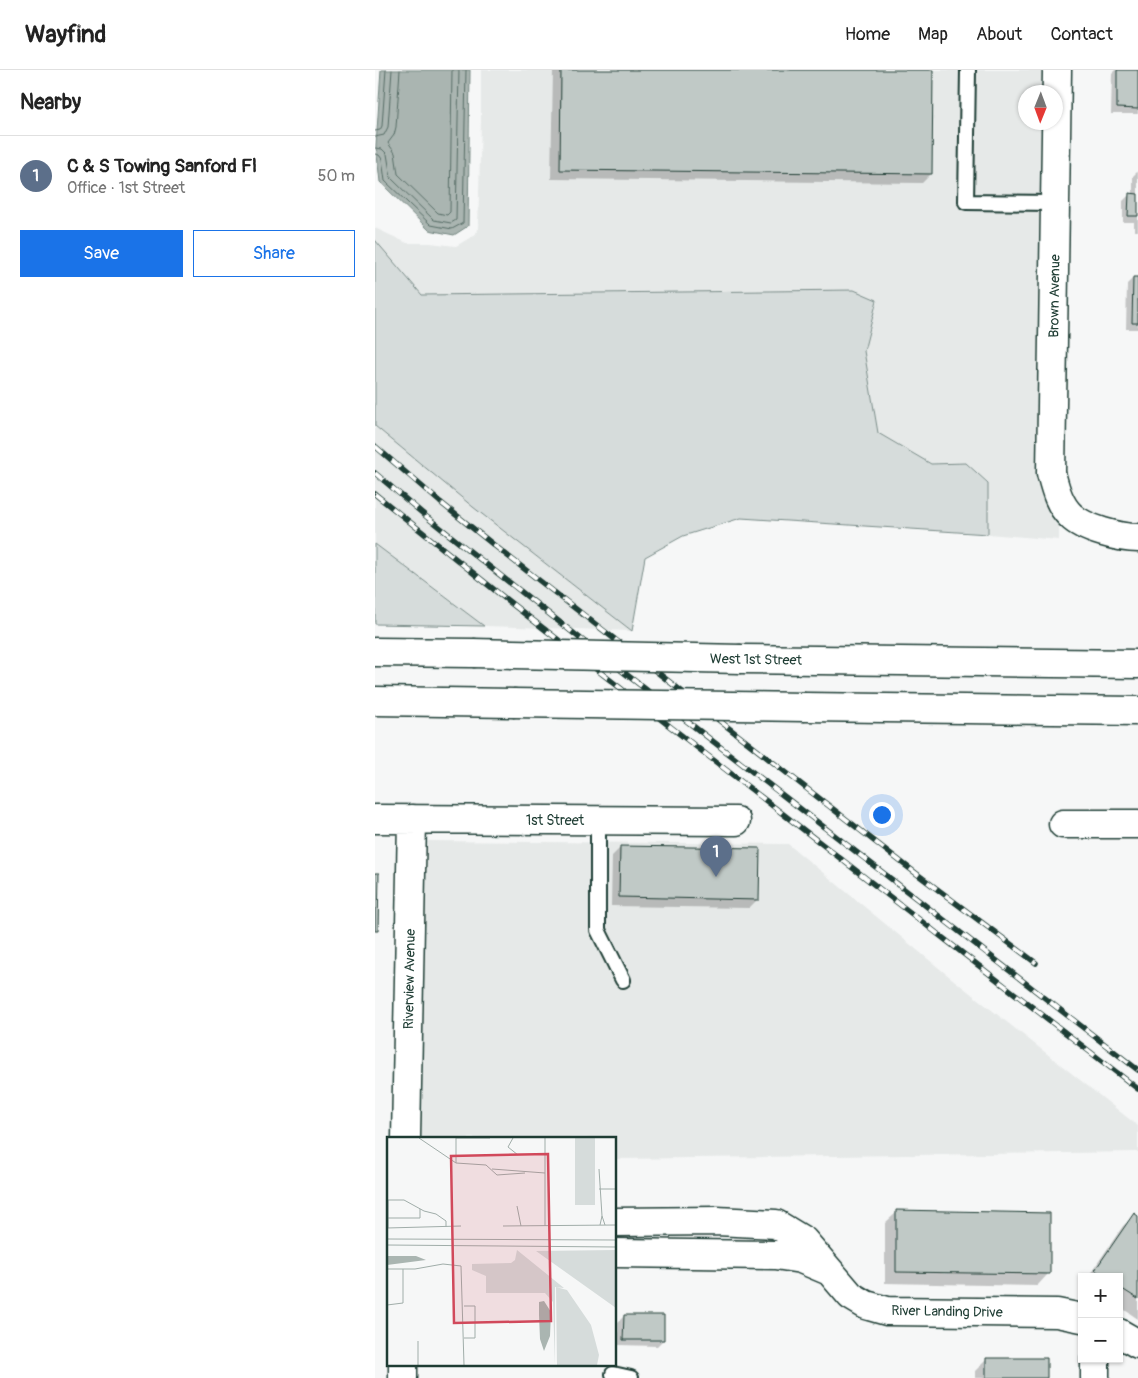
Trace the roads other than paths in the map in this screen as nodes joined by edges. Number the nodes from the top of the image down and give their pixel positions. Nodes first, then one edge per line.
1 (968, 70) edge
2 (1057, 70) edge
3 (1055, 202) junction
4 (1138, 538) edge
5 (375, 652) edge
6 (1138, 664) edge
7 (375, 701) edge
8 (1138, 711) edge
9 (375, 818) edge
10 (412, 819) junction
11 (597, 820) junction
12 (736, 821) dead end
13 (1063, 824) dead end
14 (1138, 824) edge
15 (623, 980) dead end
16 (406, 1137) edge
17 (717, 1221) junction
18 (616, 1222) edge
19 (616, 1253) edge
20 (717, 1255) junction
21 (827, 1270) junction
22 (1078, 1317) edge
23 (1123, 1335) edge
24 (1138, 1344) edge
25 (1095, 1363) edge
26 (613, 1374) dead end
27 (631, 1378) edge
28 (1095, 1378) edge

1 - 3 lane
2 - 3 street, Brown Avenue
3 - 4 street, Brown Avenue
5 - 6 street, West 1st Street, bridge
7 - 8 street, bridge
9 - 10 street, 1st Street
10 - 11 street, 1st Street
10 - 16 street, Riverview Avenue
11 - 12 street, 1st Street
11 - 15 lane
13 - 14 street
17 - 18 street, River Landing Drive
17 - 20 street
17 - 21 street, River Landing Drive
19 - 20 street, River Landing Drive
20 - 21 street, River Landing Drive
21 - 22 street, River Landing Drive
23 - 24 street
25 - 28 street
26 - 27 lane

